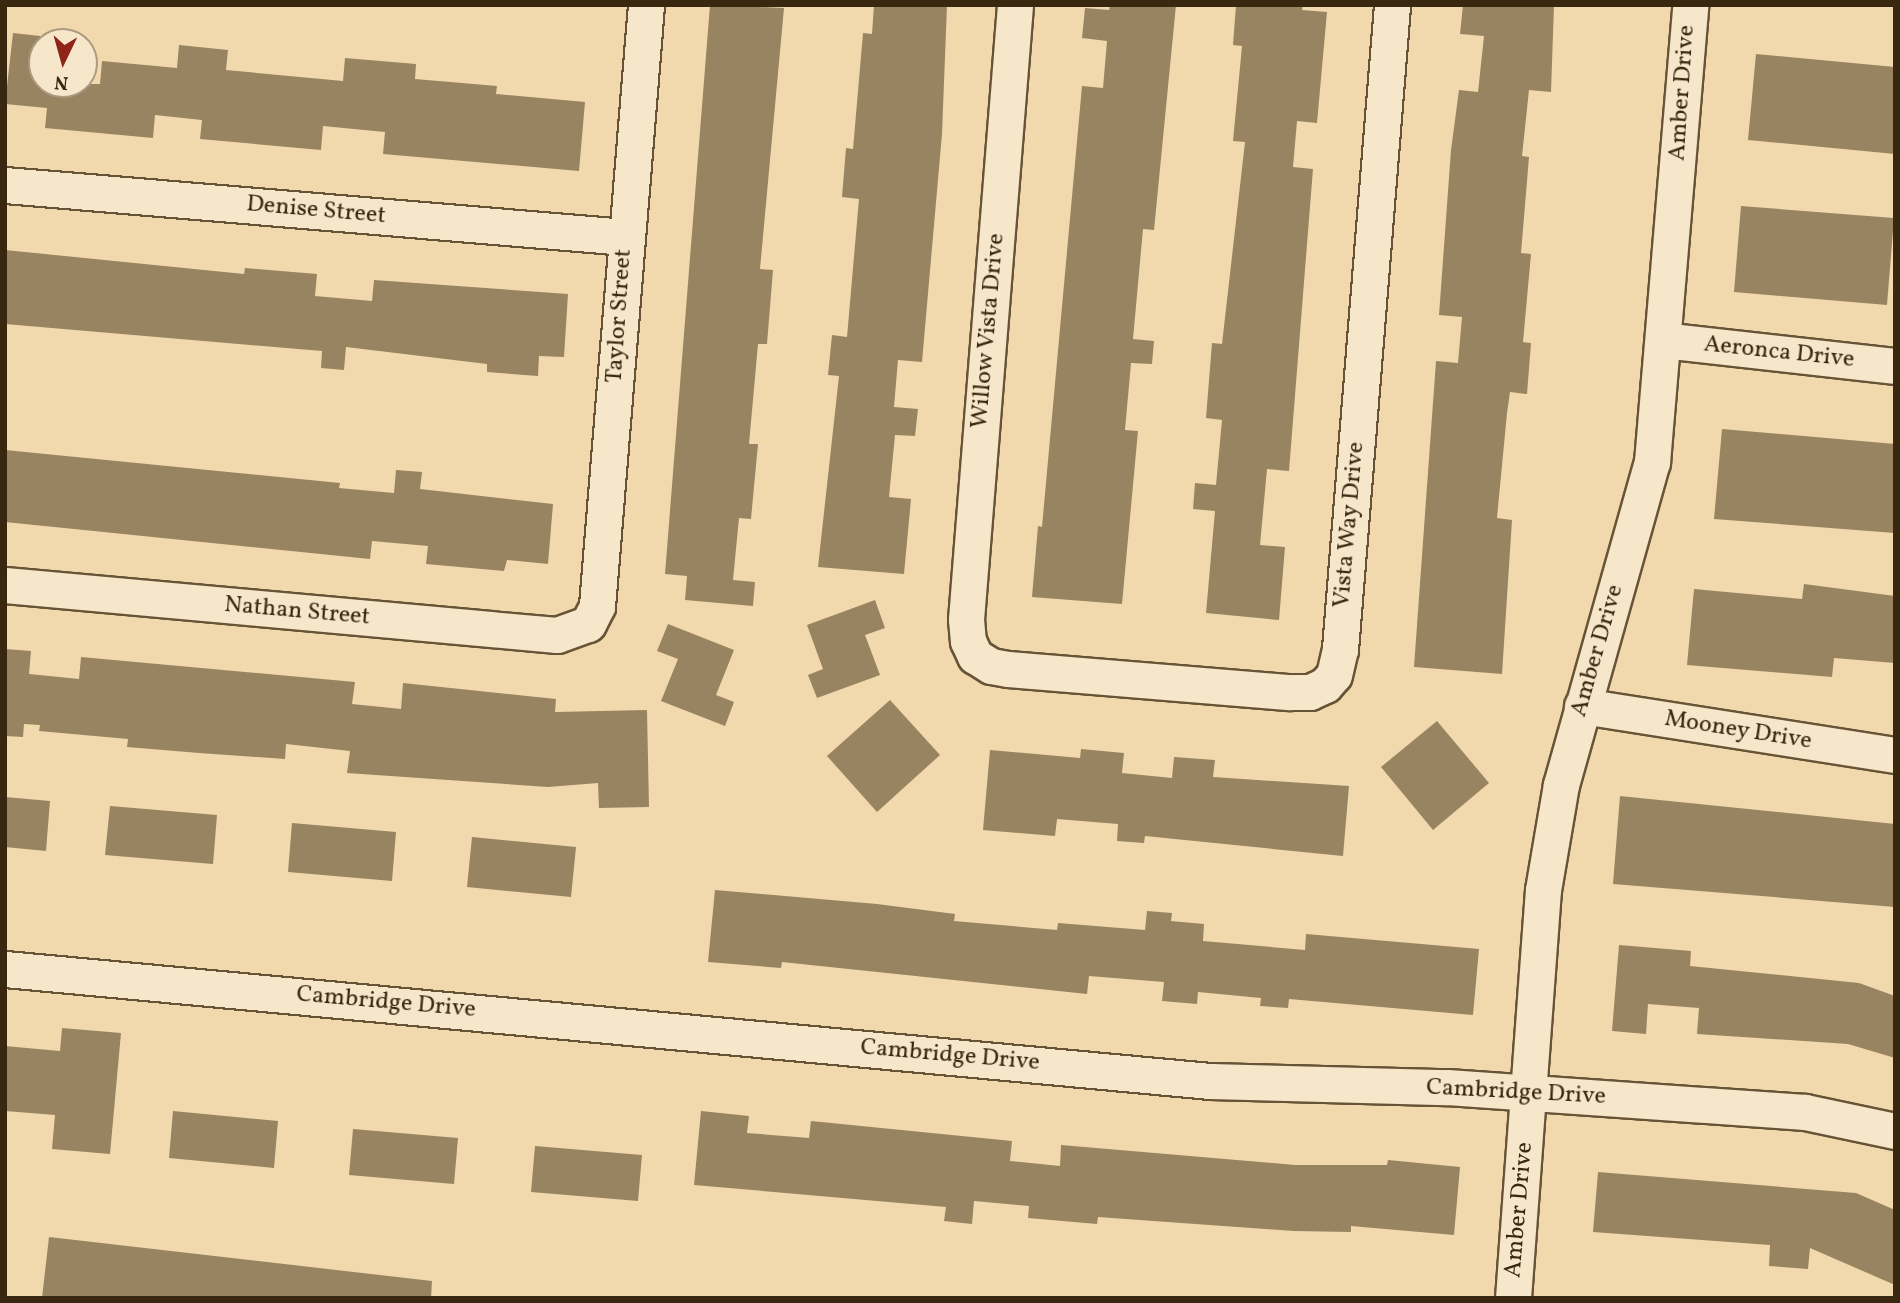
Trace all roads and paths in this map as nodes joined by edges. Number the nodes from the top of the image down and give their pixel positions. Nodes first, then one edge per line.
1 (646, 5) edge
2 (1015, 5) edge
3 (1392, 5) edge
4 (1690, 5) edge
5 (5, 185) edge
6 (626, 237) junction
7 (1663, 341) junction
8 (1895, 366) edge
9 (5, 585) edge
10 (587, 624) joint
11 (975, 656) joint
12 (1582, 706) junction
13 (1895, 755) edge
14 (5, 969) edge
15 (1530, 1093) junction
16 (1895, 1131) edge
17 (1513, 1298) edge

1 - 6 street, Taylor Street
2 - 11 street, Willow Vista Drive
3 - 11 street, Vista Way Drive
4 - 7 street, Amber Drive
5 - 6 street, Denise Street
6 - 10 street, Taylor Street
7 - 8 street, Aeronca Drive
7 - 12 street, Amber Drive
9 - 10 street, Nathan Street
12 - 13 street, Mooney Drive
12 - 15 street, Amber Drive
14 - 15 street, Cambridge Drive
15 - 16 street, Cambridge Drive
15 - 17 street, Amber Drive

